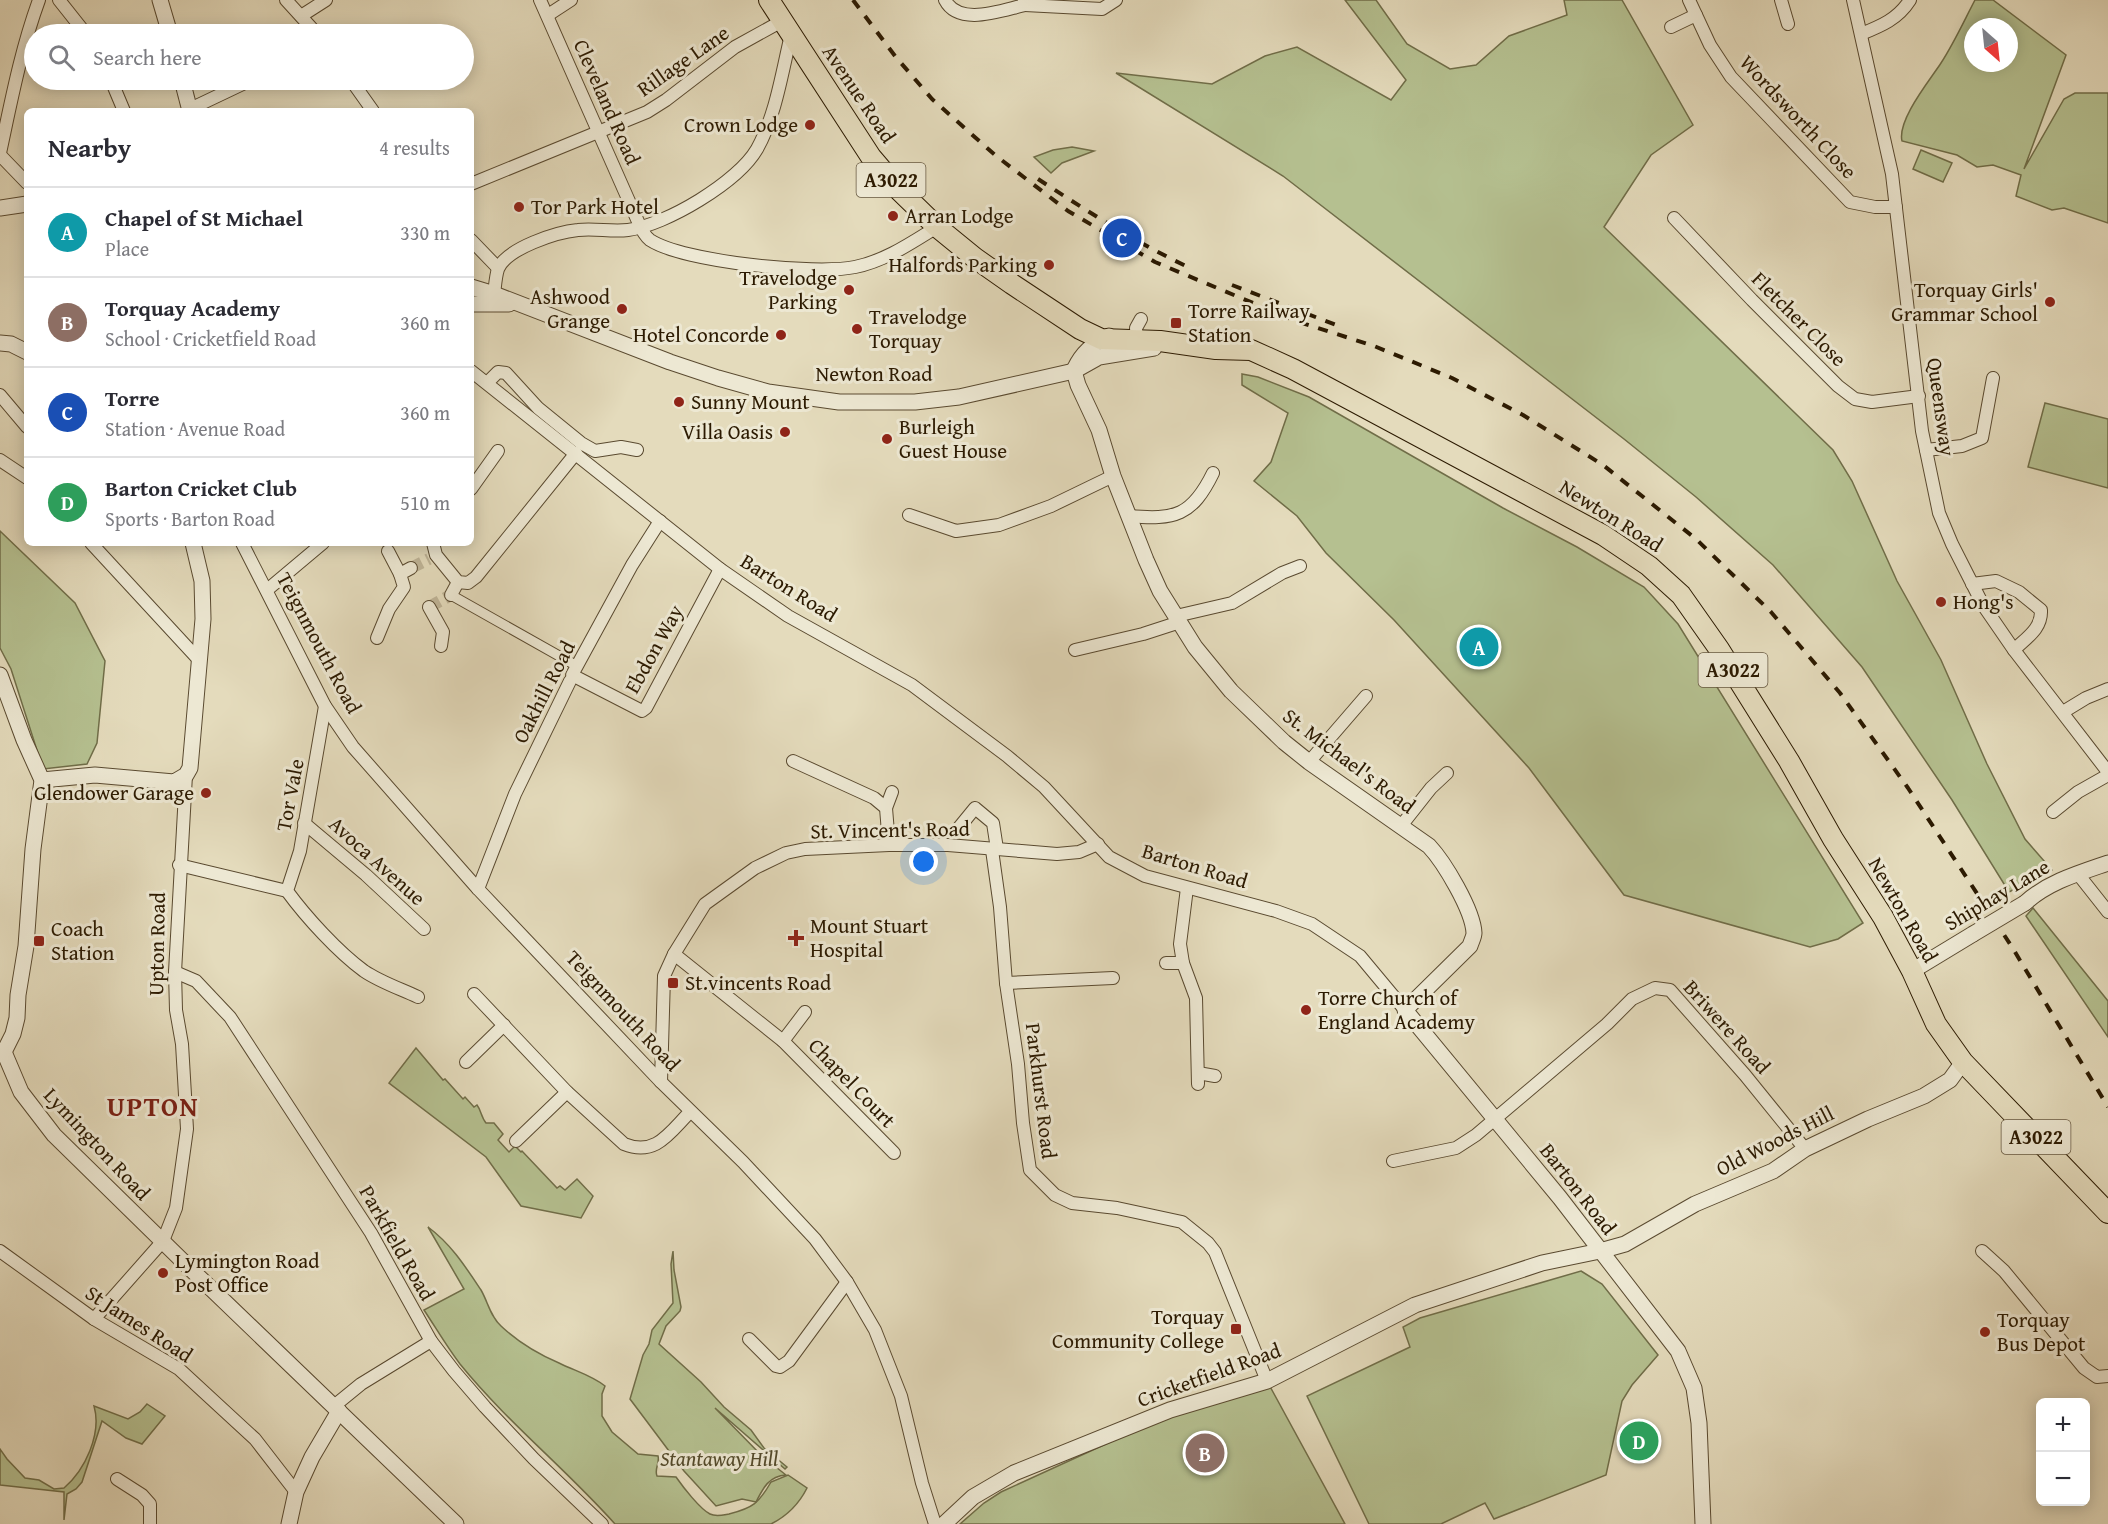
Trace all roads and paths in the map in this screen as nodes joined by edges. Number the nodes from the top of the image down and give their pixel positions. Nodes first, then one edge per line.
1 (39, 0) edge
2 (59, 0) edge
3 (160, 0) edge
4 (286, 0) edge
5 (326, 0) edge
6 (540, 0) edge
7 (571, 0) edge
8 (769, 0) edge
9 (945, 0) edge
10 (1116, 0) edge
11 (1689, 0) edge
12 (1781, 0) edge
13 (1853, 0) edge
14 (1910, 0) edge
15 (1025, 3) edge
16 (548, 15) junction
17 (1696, 15) junction
18 (301, 16) junction
19 (30, 24) edge
20 (78, 24) edge
21 (167, 24) edge
22 (308, 24) edge
23 (1788, 24) dead end
24 (1671, 27) dead end
25 (786, 28) junction
26 (1861, 34) junction
27 (24, 50) edge
28 (115, 90) edge
29 (185, 90) edge
30 (231, 90) edge
31 (358, 90) edge
32 (123, 108) edge
33 (189, 108) edge
34 (194, 108) edge
35 (371, 108) edge
36 (599, 132) junction
37 (0, 154) edge
38 (24, 180) edge
39 (474, 183) edge
40 (24, 204) edge
41 (1896, 207) junction
42 (0, 208) edge
43 (1674, 218) dead end
44 (937, 227) junction
45 (641, 228) junction
46 (474, 243) edge
47 (498, 268) junction
48 (474, 289) edge
49 (493, 299) junction
50 (474, 303) edge
51 (1061, 316) junction
52 (1080, 329) junction
53 (1133, 330) junction
54 (1101, 339) junction
55 (6, 344) edge
56 (1184, 345) junction
57 (1251, 350) junction
58 (24, 351) edge
59 (1077, 364) junction
60 (474, 372) edge
61 (1993, 378) dead end
62 (488, 383) junction
63 (0, 395) edge
64 (1919, 396) junction
65 (24, 423) edge
66 (637, 450) dead end
67 (1926, 450) junction
68 (498, 452) dead end
69 (576, 453) junction
70 (0, 460) edge
71 (1213, 473) dead end
72 (24, 476) edge
73 (1113, 476) junction
74 (474, 485) edge
75 (909, 514) dead end
76 (1129, 516) junction
77 (660, 521) junction
78 (94, 546) edge
79 (194, 546) edge
80 (244, 546) edge
81 (319, 546) edge
82 (388, 551) dead end
83 (433, 552) edge
84 (1300, 566) dead end
85 (720, 569) junction
86 (458, 582) junction
87 (1972, 584) junction
88 (267, 590) junction
89 (451, 595) joint
90 (429, 607) dead end
91 (1178, 619) junction
92 (377, 638) dead end
93 (441, 646) dead end
94 (1075, 650) dead end
95 (2014, 650) junction
96 (200, 660) junction
97 (573, 674) junction
98 (0, 675) edge
99 (2108, 689) edge
100 (1366, 696) dead end
101 (325, 706) junction
102 (2063, 712) junction
103 (793, 761) dead end
104 (1309, 762) junction
105 (1447, 773) dead end
106 (2108, 774) edge
107 (186, 775) junction
108 (42, 780) junction
109 (892, 792) dead end
110 (886, 808) junction
111 (2053, 812) dead end
112 (304, 823) junction
113 (1401, 826) junction
114 (957, 830) dead end
115 (1098, 844) junction
116 (889, 845) junction
117 (994, 850) junction
118 (2108, 863) edge
119 (179, 865) junction
120 (2078, 874) junction
121 (1186, 888) junction
122 (478, 889) junction
123 (287, 891) junction
124 (2108, 912) edge
125 (424, 929) dead end
126 (674, 954) junction
127 (1166, 963) dead end
128 (1183, 963) junction
129 (1912, 971) junction
130 (175, 972) junction
131 (1113, 978) dead end
132 (1006, 983) junction
133 (474, 994) dead end
134 (418, 997) dead end
135 (1405, 1010) junction
136 (805, 1012) dead end
137 (504, 1025) junction
138 (783, 1041) junction
139 (2, 1053) edge
140 (466, 1062) dead end
141 (1963, 1062) junction
142 (1215, 1076) dead end
143 (661, 1082) junction
144 (567, 1092) junction
145 (690, 1112) junction
146 (1495, 1118) junction
147 (516, 1141) dead end
148 (1805, 1149) junction
149 (894, 1153) dead end
150 (1393, 1161) dead end
151 (2108, 1213) edge
152 (163, 1241) junction
153 (0, 1251) edge
154 (1600, 1251) junction
155 (1982, 1251) dead end
156 (848, 1282) junction
157 (94, 1319) junction
158 (749, 1339) dead end
159 (431, 1341) junction
160 (2108, 1376) edge
161 (1267, 1381) junction
162 (337, 1408) junction
163 (117, 1479) dead end
164 (296, 1492) junction
165 (150, 1524) edge
166 (289, 1524) edge
167 (456, 1524) edge
168 (602, 1524) edge
169 (935, 1524) edge
170 (944, 1524) edge
171 (1703, 1524) edge

1 - 19 street
2 - 20 street
3 - 21 street
4 - 18 street
5 - 18 street
6 - 16 street, Cleveland Road
7 - 16 street
8 - 25 main road, Avenue Road / A3022
9 - 15 street
10 - 15 street
11 - 17 street, Wordsworth Close
12 - 23 street
13 - 26 street, Queensway
14 - 26 street
16 - 36 street, Cleveland Road
17 - 24 street
17 - 41 street, Wordsworth Close
18 - 22 street
25 - 36 street, Rillage Lane
25 - 44 main road, Avenue Road / A3022
25 - 45 street
26 - 41 street, Queensway
27 - 37 street
28 - 32 street
29 - 33 street
30 - 34 street
31 - 35 street
36 - 39 street, Rillage Lane
36 - 45 street, Cleveland Road
37 - 38 street
40 - 42 street
41 - 64 street, Queensway
43 - 64 street, Fletcher Close
44 - 45 street, Cleveland Road
44 - 51 main road, Avenue Road / A3022
45 - 47 street
46 - 47 street
47 - 49 street
48 - 49 street
49 - 50 street, Newton Road
49 - 59 street, Newton Road
51 - 52 main road, Avenue Road / A3022
51 - 53 main road, Avenue Road / A3022
52 - 54 main road, Avenue Road / A3022
52 - 59 street
53 - 54 main road, Avenue Road / A3022
53 - 56 main road, Avenue Road / A3022
53 - 57 main road, A3022
54 - 59 street, Newton Road
55 - 58 street
56 - 57 main road, Newton Road / A3022
56 - 59 street, Newton Road
57 - 129 main road, Newton Road / A3022
59 - 73 street, St. Michael's Road
60 - 62 street, Barton Road
61 - 67 street
62 - 66 street
62 - 69 street, Barton Road
63 - 65 street
64 - 67 street, Queensway
67 - 87 street, Queensway
68 - 74 street
69 - 77 street, Barton Road
69 - 86 street
70 - 72 street
71 - 76 street
73 - 75 street
73 - 76 street, St. Michael's Road
76 - 91 street, St. Michael's Road
77 - 85 street, Barton Road
77 - 97 street, Oakhill Road
78 - 96 street
79 - 96 street, Upton Road
80 - 88 street, Teignmouth Road
81 - 88 street
82 - 92 street
83 - 86 street
84 - 91 street
85 - 97 street, Ebdon Way
85 - 115 street, Barton Road
86 - 89 street
87 - 95 street, Queensway
87 - 95 street
88 - 101 street, Teignmouth Road
89 - 97 street
90 - 93 street
91 - 94 street
91 - 104 street, St. Michael's Road
95 - 102 street, Queensway
96 - 107 street, Upton Road
97 - 122 street, Oakhill Road
98 - 108 street, Lymington Road
99 - 102 street
100 - 104 street
101 - 112 street, Tor Vale
101 - 122 street, Teignmouth Road
102 - 106 street, Queensway
103 - 110 street
104 - 113 street, St. Michael's Road
105 - 113 street
106 - 111 street
107 - 108 street
107 - 119 street, Upton Road
108 - 139 street, Lymington Road
109 - 110 street
110 - 116 street
112 - 123 street, Tor Vale
112 - 125 street, Avoca Avenue
113 - 135 street, St. Michael's Road
114 - 117 street, Parkhurst Road
115 - 117 street, St. Vincent's Road
115 - 121 street, Barton Road
116 - 117 street, St. Vincent's Road
116 - 126 street, St. Vincent's Road
117 - 132 street, Parkhurst Road
118 - 120 street, Shiphay Lane
119 - 123 street
119 - 130 street, Upton Road
120 - 124 street
120 - 129 street, Shiphay Lane, bridge
121 - 128 street
121 - 135 street, Barton Road
122 - 143 street, Teignmouth Road
123 - 134 street
126 - 138 street, Chapel Court
126 - 143 street, St. Vincent's Road
127 - 128 street
128 - 142 street
129 - 141 main road, Newton Road / A3022
130 - 152 street, Upton Road
130 - 159 street, Parkfield Road
131 - 132 street
132 - 161 street, Parkhurst Road
133 - 137 street
135 - 146 street, Barton Road
136 - 138 street, Chapel Court
137 - 140 street
137 - 144 street
138 - 149 street, Chapel Court
139 - 152 street, Lymington Road
141 - 148 street, Old Woods Hill
141 - 151 main road, A3022
143 - 145 street, Teignmouth Road
144 - 145 street
144 - 147 street
145 - 156 street, Teignmouth Road
146 - 148 street, Briwere Road
146 - 150 street, Briwere Road
146 - 154 street, Barton Road
148 - 154 street, Old Woods Hill
152 - 157 street, Upton Road
152 - 162 street, Lymington Road
153 - 157 street, St James Road
154 - 161 street, Cricketfield Road
154 - 171 street, Barton Road
155 - 160 street
156 - 158 street
156 - 169 street, Teignmouth Road
157 - 164 street, St James Road
159 - 162 street
159 - 168 street, Parkfield Road
161 - 170 street, Cricketfield Road
162 - 164 street
162 - 167 street, Lymington Road
163 - 165 street
164 - 166 street

